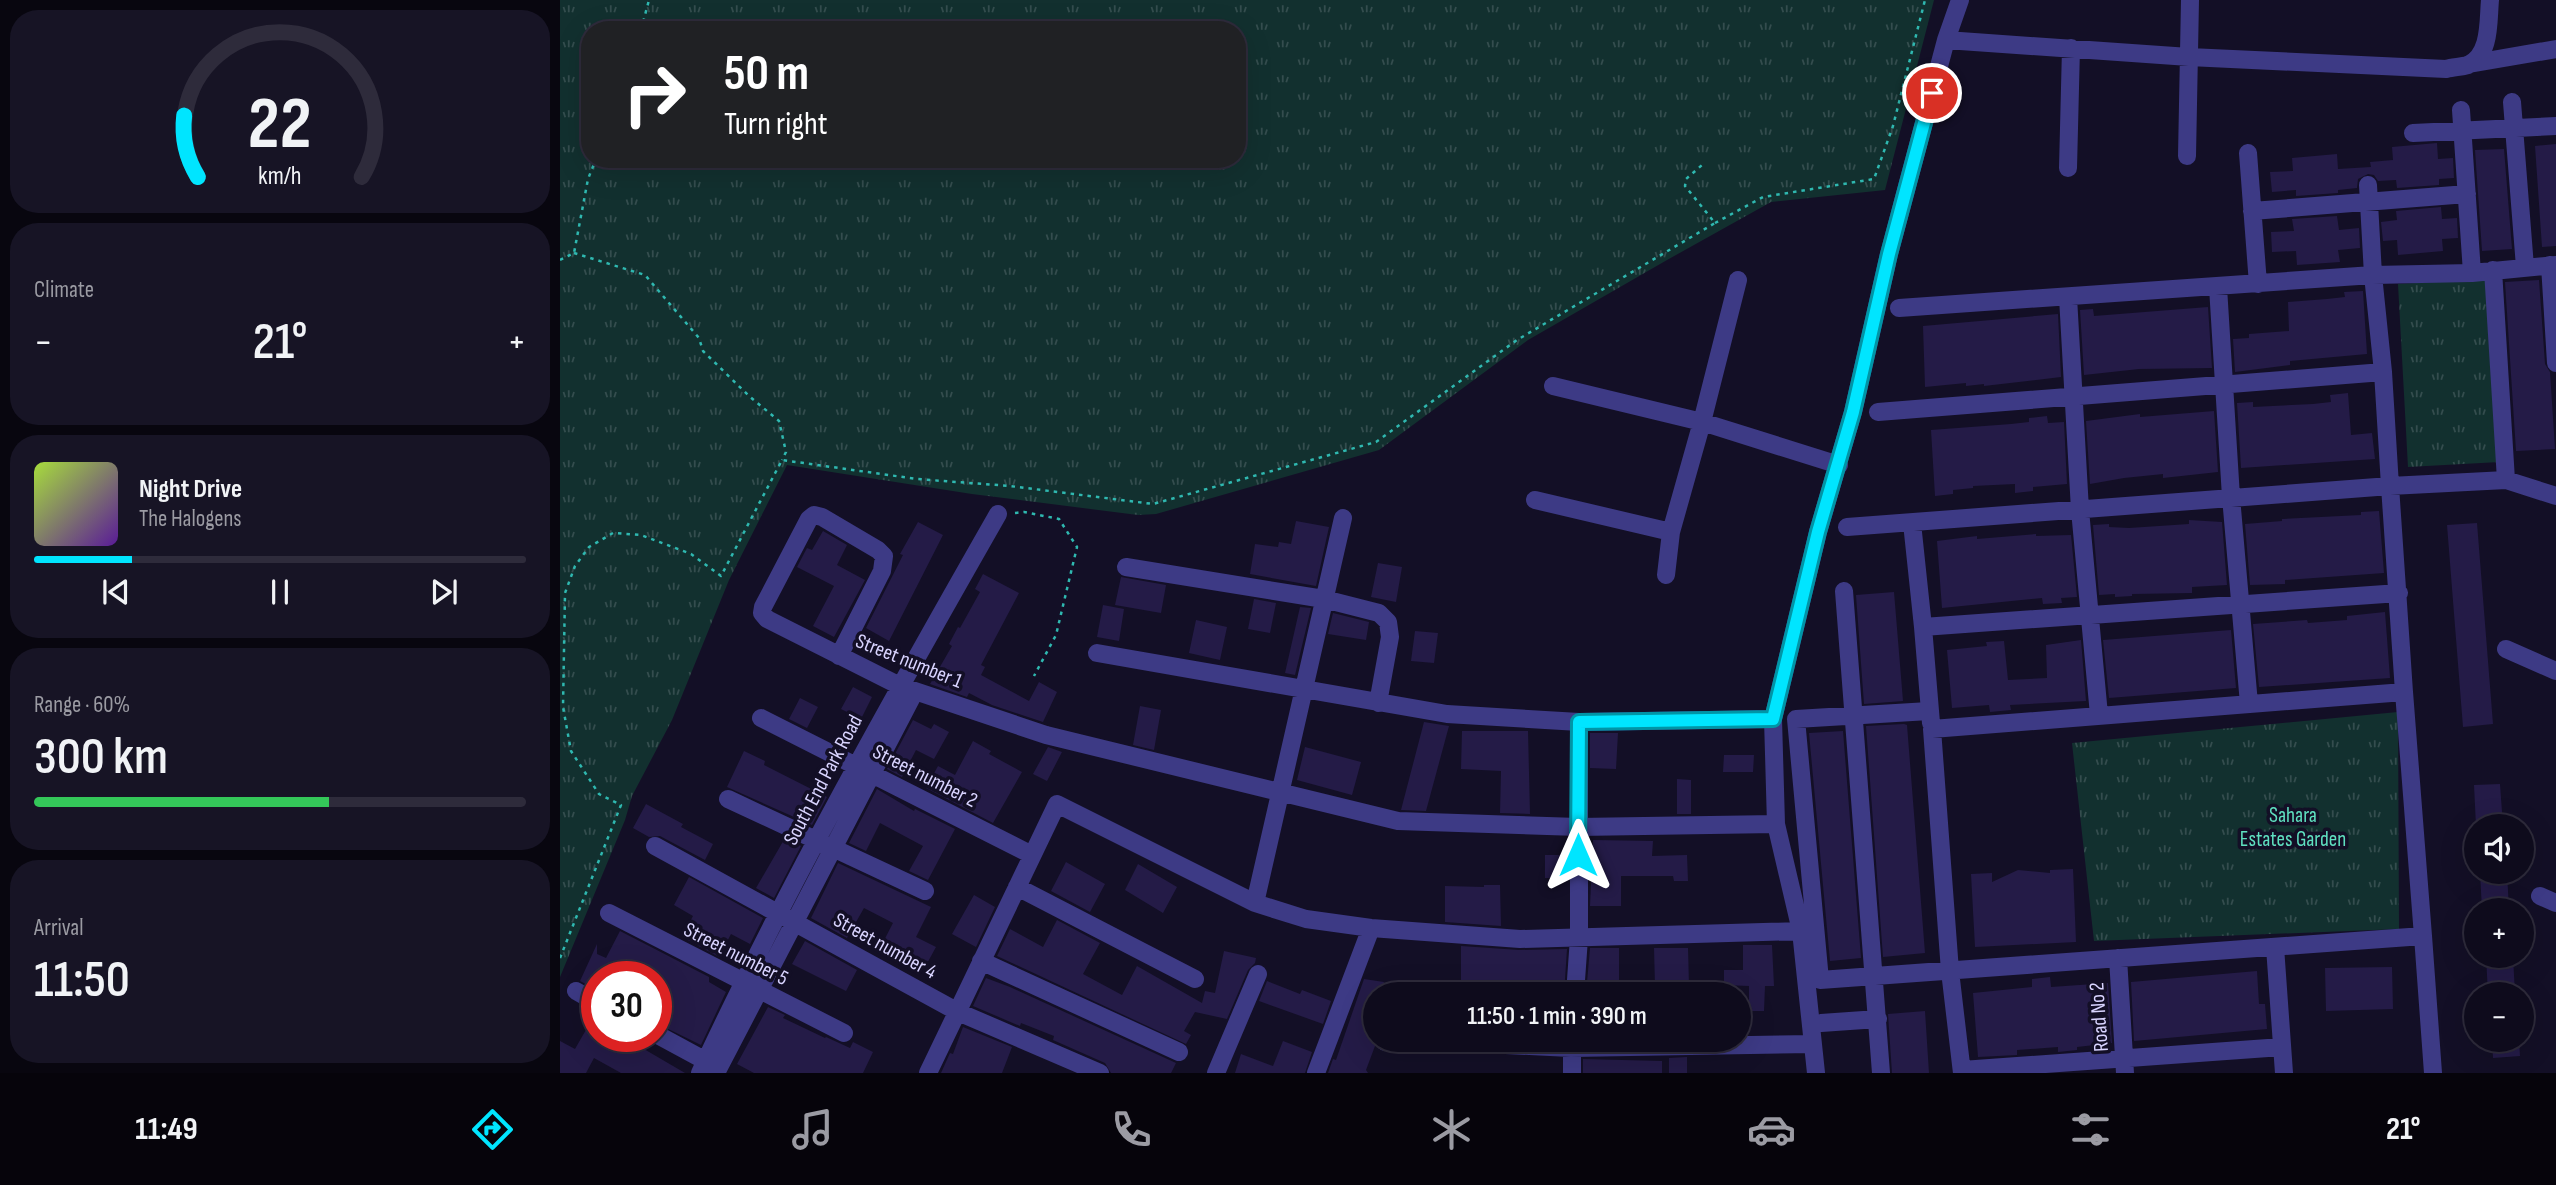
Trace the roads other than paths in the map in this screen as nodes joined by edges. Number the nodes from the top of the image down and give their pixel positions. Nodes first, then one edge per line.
1 (1960, 0) edge
2 (2190, 0) edge
3 (2490, 0) edge
4 (1946, 40) junction
5 (2071, 48) junction
6 (2556, 49) edge
7 (2189, 57) junction
8 (2456, 67) junction
9 (2512, 102) dead end
10 (2461, 110) dead end
11 (2556, 126) edge
12 (2514, 129) junction
13 (2462, 130) junction
14 (2413, 133) dead end
15 (2248, 153) dead end
16 (2186, 156) dead end
17 (2068, 168) dead end
18 (2369, 194) junction
19 (2467, 194) junction
20 (2252, 211) junction
21 (2553, 265) edge
22 (2525, 267) junction
23 (2493, 270) junction
24 (2472, 273) junction
25 (2373, 275) junction
26 (1738, 280) dead end
27 (2258, 284) junction
28 (2218, 287) junction
29 (2068, 297) junction
30 (1899, 308) dead end
31 (2556, 363) edge
32 (2383, 372) junction
33 (2224, 383) junction
34 (1553, 386) dead end
35 (2074, 395) junction
36 (1878, 412) dead end
37 (1702, 422) junction
38 (1839, 465) junction
39 (2506, 480) junction
40 (2390, 486) junction
41 (2556, 496) edge
42 (2231, 497) junction
43 (1535, 500) dead end
44 (2080, 510) junction
45 (998, 514) road end
46 (1343, 518) dead end
47 (1912, 523) junction
48 (1847, 527) dead end
49 (1671, 532) junction
50 (1126, 566) dead end
51 (1666, 575) dead end
52 (1843, 591) dead end
53 (2399, 593) junction
54 (1324, 599) junction
55 (2241, 603) junction
56 (2088, 614) junction
57 (1923, 627) junction
58 (2506, 649) dead end
59 (1097, 653) dead end
60 (839, 656) junction
61 (2556, 671) edge
62 (907, 688) junction
63 (1305, 690) junction
64 (2404, 692) junction
65 (1378, 703) junction
66 (2249, 704) junction
67 (1929, 711) junction
68 (2099, 715) junction
69 (1854, 717) junction
70 (761, 718) dead end
71 (1773, 719) junction
72 (1579, 722) junction
73 (1932, 729) junction
74 (855, 767) junction
75 (873, 776) junction
76 (1281, 792) junction
77 (728, 799) dead end
78 (1776, 824) junction
79 (1578, 827) junction
80 (816, 841) junction
81 (655, 846) dead end
82 (833, 849) junction
83 (1032, 855) junction
84 (1017, 887) junction
85 (925, 891) dead end
86 (1255, 903) junction
87 (609, 913) dead end
88 (787, 917) junction
89 (1371, 928) junction
90 (1801, 931) junction
91 (2423, 936) junction
92 (1579, 938) junction
93 (2275, 947) junction
94 (2118, 958) junction
95 (981, 961) junction
96 (1950, 971) junction
97 (1258, 974) dead end
98 (1875, 976) junction
99 (1195, 979) dead end
100 (1576, 982) edge
101 (750, 987) junction
102 (576, 991) dead end
103 (581, 994) edge
104 (958, 1012) junction
105 (1878, 1019) junction
106 (1821, 1023) dead end
107 (844, 1034) dead end
108 (672, 1044) edge
109 (1751, 1044) edge
110 (1813, 1044) junction
111 (2282, 1047) junction
112 (1179, 1052) dead end
113 (1572, 1052) edge
114 (2125, 1066) edge
115 (713, 1070) edge
116 (1962, 1072) edge
117 (928, 1073) edge
118 (1100, 1073) edge
119 (1216, 1073) edge
120 (1316, 1073) edge
121 (1572, 1073) edge
122 (1816, 1073) edge
123 (1881, 1073) edge
124 (2284, 1073) edge
125 (2433, 1073) edge

1 - 4 street
2 - 7 street
3 - 8 street
4 - 5 street
4 - 38 street
5 - 7 street
5 - 17 street
6 - 8 street
7 - 8 street
7 - 16 street
9 - 12 street
10 - 13 street
11 - 12 street
12 - 13 street
12 - 22 street
13 - 14 street
13 - 19 street
15 - 20 street
18 - 19 street
18 - 20 street
18 - 25 street
19 - 24 street
20 - 27 street
21 - 22 street
21 - 31 street
22 - 23 street
23 - 24 street
23 - 39 street
24 - 25 street
25 - 27 street
25 - 32 street
26 - 37 street
27 - 28 street
28 - 29 street
28 - 33 street
29 - 30 street
29 - 35 street
32 - 33 street
32 - 40 street
33 - 35 street
33 - 42 street
34 - 37 street
35 - 36 street
35 - 44 street
37 - 38 street
37 - 49 street
38 - 71 street
39 - 40 street
39 - 41 street
40 - 42 street
40 - 53 street
42 - 44 street
42 - 55 street
43 - 49 street
44 - 47 street
44 - 56 street
45 - 62 street, South End Park Road
46 - 54 street
47 - 48 street
47 - 57 street
49 - 51 street
50 - 54 street
52 - 69 street
53 - 55 street
53 - 64 street
54 - 63 street
54 - 65 street
55 - 56 street
55 - 66 street
56 - 57 street
56 - 68 street
57 - 67 street
58 - 61 street
59 - 63 street
60 - 60 street, Street number 1
60 - 62 street, Street number 1
62 - 74 street, South End Park Road
62 - 75 street, South End Park Road
62 - 76 street, Street number 1
63 - 65 street
63 - 76 street
64 - 66 street
64 - 91 street
65 - 72 street
66 - 68 street
67 - 69 street
67 - 73 street
68 - 73 street
69 - 98 street
69 - 98 street
70 - 74 street, Street number 2
71 - 72 street
71 - 78 street
72 - 79 street
73 - 96 street
74 - 75 street, Street number 2
74 - 80 street, South End Park Road
75 - 82 street, South End Park Road
75 - 83 street, Street number 2
76 - 79 street, Street number 1
76 - 86 street
77 - 80 street
78 - 79 street, Street number 1
78 - 90 street
79 - 92 street
80 - 82 street
80 - 88 street, South End Park Road
81 - 88 street, Street number 4
82 - 85 street
82 - 88 street, South End Park Road
83 - 84 street
83 - 86 street
84 - 95 street
84 - 99 street
86 - 89 street
87 - 101 street, Street number 5
88 - 101 street, South End Park Road
88 - 104 street, Street number 4
89 - 92 street
89 - 120 street
90 - 92 street
90 - 110 street
91 - 93 street
91 - 125 street
92 - 100 street
93 - 94 street
93 - 111 street
94 - 96 street
94 - 114 street, Road No 2
95 - 104 street
95 - 112 street
96 - 98 street
96 - 116 street
97 - 119 street
98 - 105 street
101 - 107 street, Street number 5
101 - 115 street, South End Park Road
102 - 103 street
104 - 117 street
104 - 118 street, Street number 4
105 - 106 street
105 - 123 street
108 - 115 street
109 - 110 street
110 - 122 street
111 - 114 street
111 - 124 street
113 - 121 street
114 - 116 street

